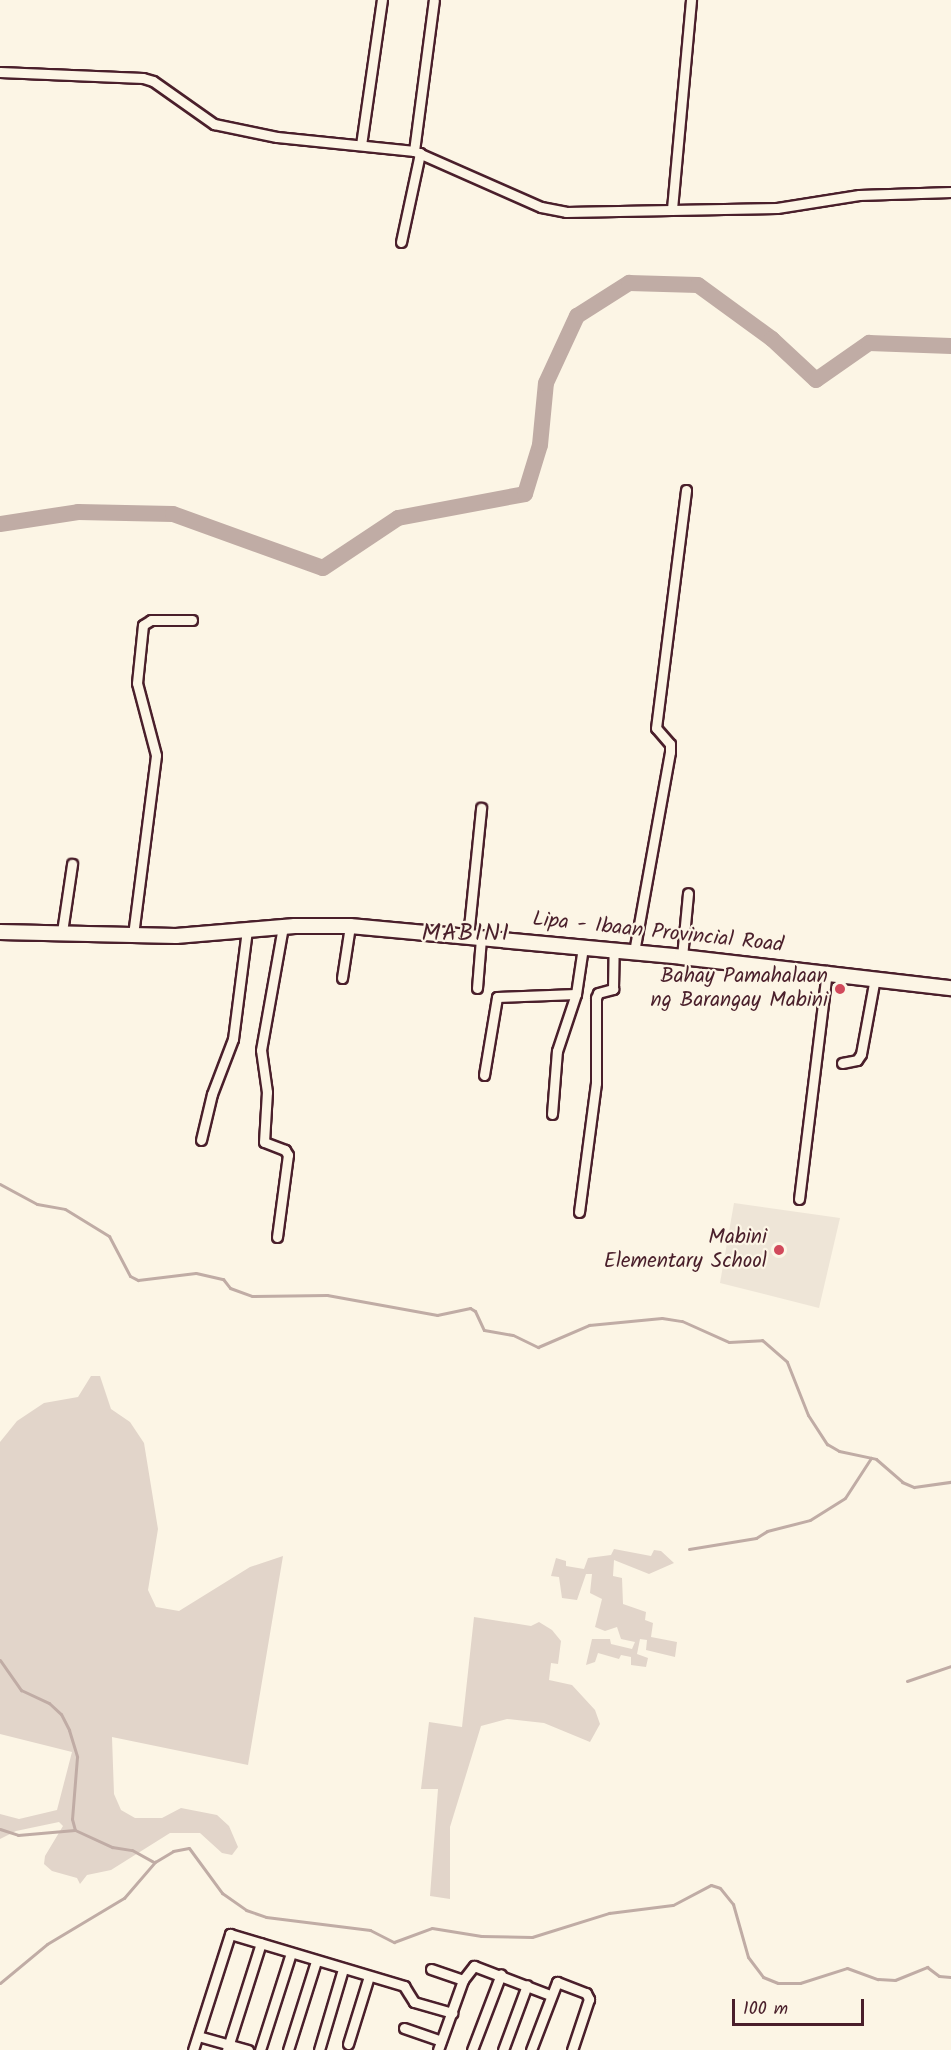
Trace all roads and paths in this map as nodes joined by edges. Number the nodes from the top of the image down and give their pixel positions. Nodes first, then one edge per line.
1 (382, 0) edge
2 (434, 0) edge
3 (691, 0) edge
4 (0, 72) edge
5 (361, 145) junction
6 (417, 152) junction
7 (951, 192) edge
8 (672, 209) junction
9 (401, 242) dead end
10 (686, 490) dead end
11 (192, 620) dead end
12 (482, 808) dead end
13 (72, 864) dead end
14 (688, 893) dead end
15 (283, 926) junction
16 (350, 926) junction
17 (247, 930) junction
18 (0, 932) edge
19 (62, 932) junction
20 (133, 935) junction
21 (474, 937) junction
22 (583, 947) junction
23 (614, 950) junction
24 (634, 952) junction
25 (682, 957) junction
26 (827, 971) junction
27 (342, 978) dead end
28 (875, 978) junction
29 (951, 987) edge
30 (477, 988) dead end
31 (576, 994) junction
32 (842, 1063) dead end
33 (484, 1075) dead end
34 (552, 1114) dead end
35 (201, 1140) dead end
36 (799, 1198) dead end
37 (579, 1212) dead end
38 (278, 1237) dead end
39 (219, 1931) dead end
40 (230, 1934) junction
41 (261, 1943) junction
42 (291, 1953) junction
43 (316, 1961) junction
44 (343, 1969) junction
45 (431, 1969) dead end
46 (501, 1974) junction
47 (369, 1976) junction
48 (463, 1980) junction
49 (526, 1985) junction
50 (550, 1995) junction
51 (452, 2013) junction
52 (404, 2028) dead end
53 (198, 2036) junction
54 (348, 2044) dead end
55 (440, 2046) edge
56 (228, 2047) edge
57 (193, 2050) edge
58 (248, 2050) edge
59 (260, 2050) edge
60 (288, 2050) edge
61 (319, 2050) edge
62 (472, 2050) edge
63 (503, 2050) edge
64 (531, 2050) edge
65 (572, 2050) edge

1 - 5 street
2 - 6 street
3 - 8 street
4 - 5 street
5 - 6 street
6 - 8 street
6 - 9 street
7 - 8 street
10 - 24 street
11 - 20 street
12 - 21 street
13 - 19 street
14 - 25 street
15 - 16 main road, Lipa - Ibaan Provincial Road
15 - 17 main road, Lipa - Ibaan Provincial Road
15 - 38 street
16 - 21 main road, Lipa - Ibaan Provincial Road
16 - 27 street
17 - 20 main road, Lipa - Ibaan Provincial Road
17 - 35 street
18 - 19 main road, Lipa - Ibaan Provincial Road
19 - 20 main road, Lipa - Ibaan Provincial Road
21 - 22 main road, Lipa - Ibaan Provincial Road
21 - 30 street
22 - 23 main road, Lipa - Ibaan Provincial Road
22 - 31 street
23 - 24 main road, Lipa - Ibaan Provincial Road
23 - 37 street
24 - 25 main road, Lipa - Ibaan Provincial Road
25 - 26 main road, Lipa - Ibaan Provincial Road
26 - 28 main road, Lipa - Ibaan Provincial Road
26 - 36 street
28 - 29 main road, Lipa - Ibaan Provincial Road
28 - 32 street
31 - 33 street
31 - 34 street
39 - 40 street
40 - 41 street
40 - 53 street
41 - 42 street
41 - 56 street
42 - 43 street
42 - 59 street
43 - 44 street
43 - 60 street
44 - 47 street
44 - 61 street
45 - 48 street
46 - 48 street
46 - 49 street
46 - 62 street
47 - 51 street
47 - 54 street
48 - 51 street
49 - 50 street
49 - 63 street
50 - 64 street
50 - 65 street
51 - 55 street
52 - 55 street
53 - 56 street
53 - 57 street
56 - 58 street

